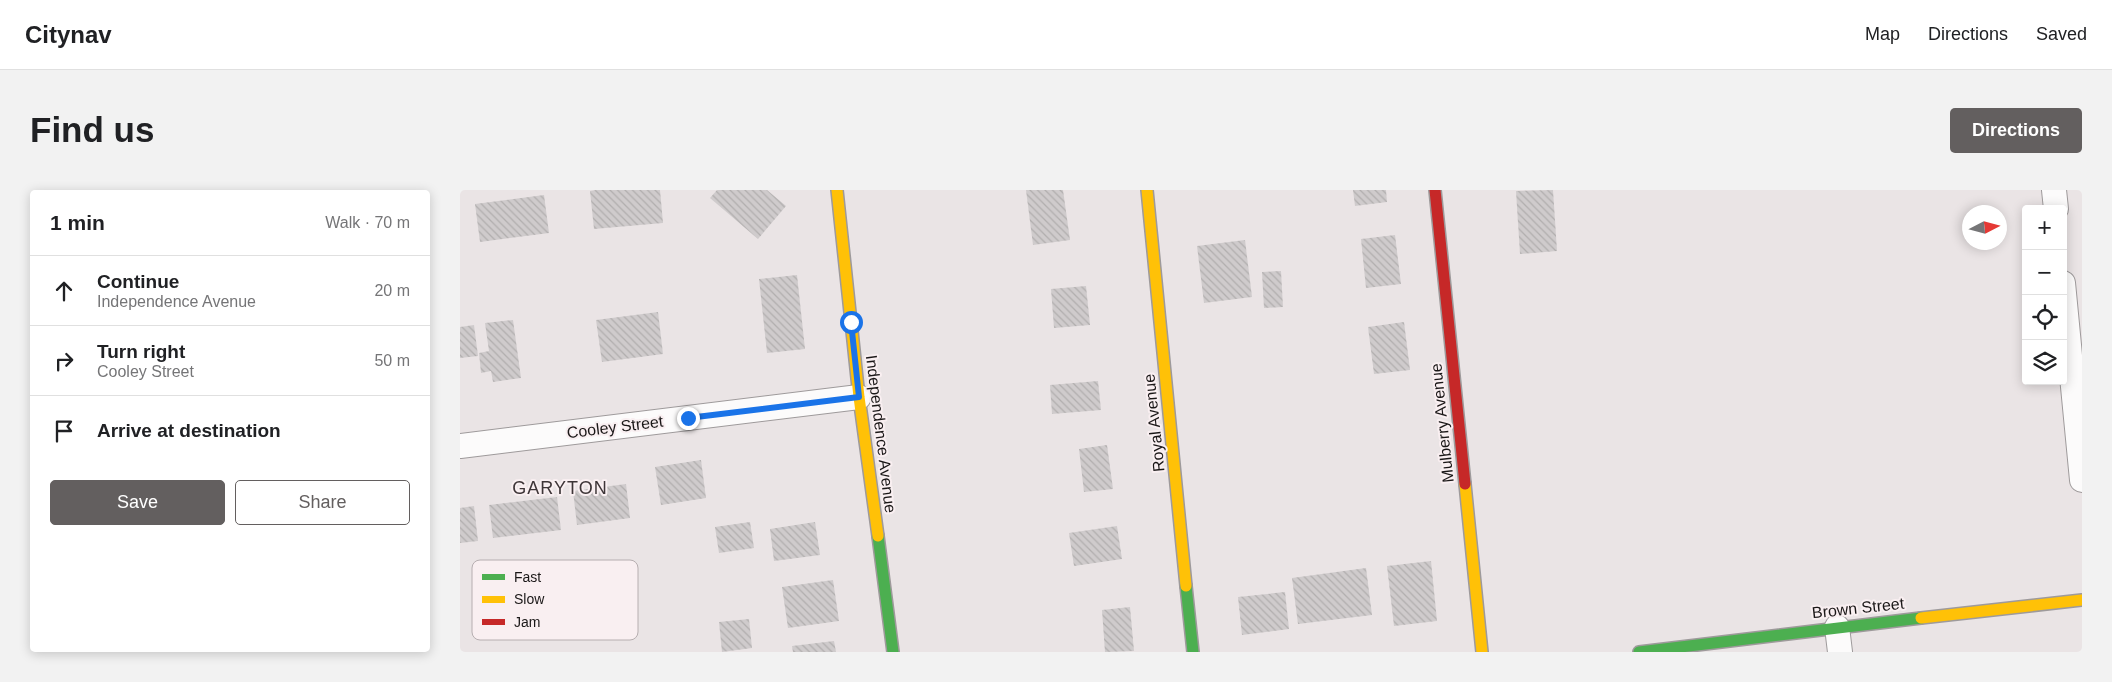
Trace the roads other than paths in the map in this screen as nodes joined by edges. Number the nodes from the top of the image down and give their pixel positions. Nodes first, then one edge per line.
1 (837, 190) edge
2 (1147, 190) edge
3 (1435, 190) edge
4 (2054, 190) edge
5 (2056, 205) edge
6 (2064, 295) edge
7 (859, 397) junction
8 (460, 446) edge
9 (2082, 480) edge
10 (2082, 600) edge
11 (1837, 627) junction
12 (893, 652) edge
13 (1194, 652) edge
14 (1482, 652) edge
15 (1639, 652) edge
16 (1840, 652) edge

1 - 7 street, Independence Avenue
2 - 13 street, Royal Avenue
3 - 14 street, Mulberry Avenue
4 - 5 street
6 - 9 street
7 - 8 street, Cooley Street
7 - 12 street, Independence Avenue
10 - 11 street, Brown Street
11 - 15 street, Brown Street
11 - 16 street

